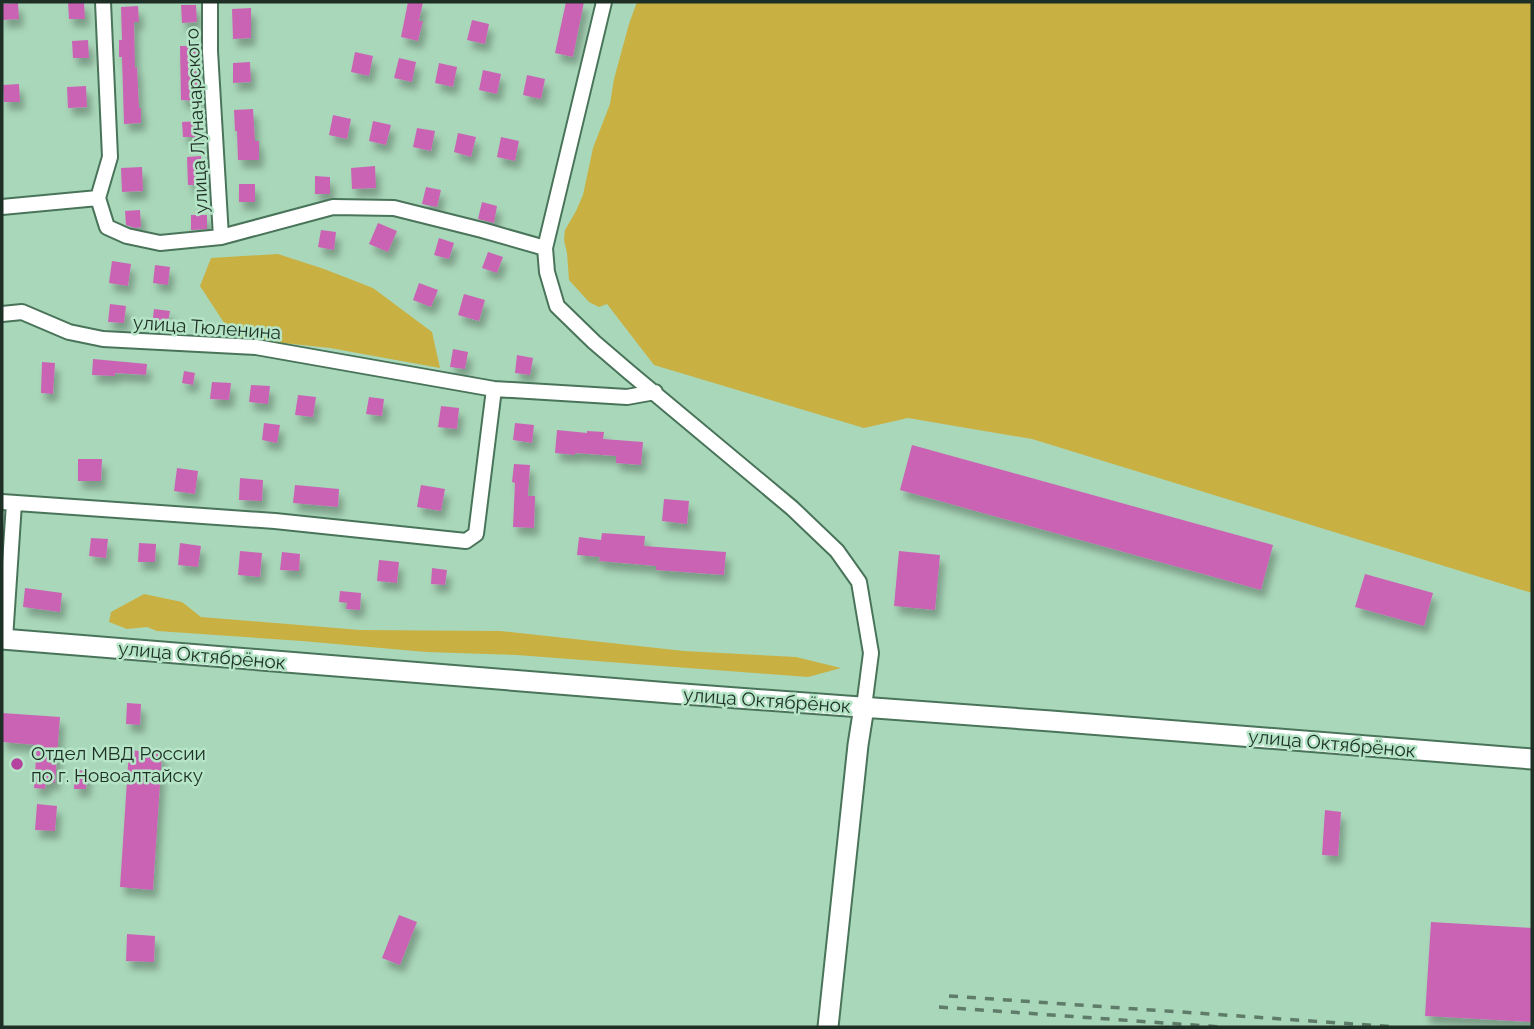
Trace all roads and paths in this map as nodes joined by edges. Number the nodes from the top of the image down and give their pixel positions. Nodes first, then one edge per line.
1 (103, 2) edge
2 (210, 2) edge
3 (604, 2) edge
4 (98, 198) junction
5 (2, 207) edge
6 (221, 237) junction
7 (545, 248) junction
8 (2, 314) edge
9 (494, 389) junction
10 (655, 392) junction
11 (8, 502) edge
12 (3, 639) edge
13 (864, 707) junction
14 (1532, 759) edge
15 (828, 1027) edge

1 - 4 street
2 - 6 street, улица Луначарского
3 - 7 street
4 - 5 street
4 - 6 street
6 - 7 street
7 - 10 street
8 - 9 street, улица Тюленина
9 - 10 street, улица Тюленина
9 - 11 street
10 - 13 street
11 - 12 street
12 - 13 street, улица Октябрёнок
13 - 14 street, улица Октябрёнок
13 - 15 street

